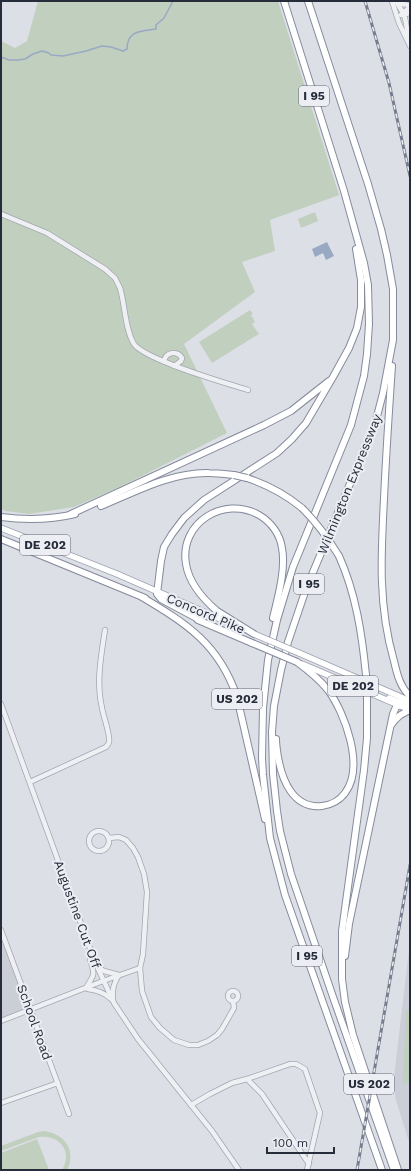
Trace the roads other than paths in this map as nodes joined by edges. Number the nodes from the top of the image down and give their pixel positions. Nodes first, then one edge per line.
1 (284, 1) edge
2 (308, 1) edge
3 (392, 1) edge
4 (396, 1) edge
5 (410, 6) edge
6 (396, 13) junction
7 (403, 14) junction
8 (410, 14) edge
9 (410, 21) edge
10 (399, 23) junction
11 (408, 29) junction
12 (410, 46) edge
13 (344, 191) junction
14 (1, 214) edge
15 (393, 340) junction
16 (164, 361) junction
17 (174, 366) junction
18 (333, 377) junction
19 (248, 390) dead end
20 (71, 514) junction
21 (1, 517) edge
22 (1, 528) edge
23 (1, 539) edge
24 (156, 592) junction
25 (142, 597) junction
26 (202, 621) junction
27 (105, 630) dead end
28 (254, 634) junction
29 (297, 662) junction
30 (281, 670) junction
31 (265, 692) junction
32 (410, 696) edge
33 (1, 704) edge
34 (406, 704) edge
35 (410, 710) edge
36 (388, 737) junction
37 (30, 782) junction
38 (108, 838) junction
39 (270, 838) junction
40 (1, 930) edge
41 (92, 953) junction
42 (97, 967) junction
43 (140, 968) junction
44 (119, 975) junction
45 (103, 981) junction
46 (86, 988) junction
47 (344, 996) junction
48 (234, 1000) dead end
49 (113, 1001) junction
50 (30, 1010) junction
51 (1, 1021) edge
52 (247, 1079) junction
53 (58, 1083) junction
54 (1, 1103) edge
55 (191, 1105) junction
56 (69, 1114) dead end
57 (309, 1164) junction
58 (238, 1170) edge
59 (307, 1170) edge
60 (382, 1170) edge
61 (394, 1170) edge
62 (398, 1170) edge

1 - 13 highway, Wilmington Expressway / I 95
2 - 15 highway, Wilmington Expressway / I 95
3 - 6 street
4 - 5 street
4 - 7 street
5 - 7 street
6 - 7 street
6 - 10 street
7 - 8 street
7 - 10 street
7 - 11 street
9 - 11 street
10 - 12 street
11 - 12 street
13 - 18 highway
13 - 31 highway, Wilmington Expressway / I 95
14 - 16 street
15 - 30 highway, Wilmington Expressway / I 95
15 - 32 highway
16 - 17 street
16 - 17 street
17 - 19 street
18 - 20 highway
18 - 24 highway
20 - 21 highway, US 202
20 - 47 highway, US 202, bridge
22 - 24 main road, Concord Pike / DE 202
23 - 25 highway, Concord Pike / US 202
24 - 26 highway
24 - 28 main road, Concord Pike / DE 202
25 - 26 highway, Concord Pike / DE 202
25 - 39 highway, US 202
26 - 29 highway, Concord Pike / DE 202, bridge
27 - 37 street
28 - 31 highway
28 - 34 main road, Concord Pike / DE 202, bridge
29 - 30 highway
29 - 34 main road, Concord Pike / DE 202
30 - 61 highway, Wilmington Expressway / I 95
31 - 39 highway, Wilmington Expressway / I 95
33 - 37 street, Augustine Cut Off
34 - 35 main road, Concord Pike / DE 202
34 - 36 highway
35 - 36 highway
36 - 47 highway
37 - 41 street, Augustine Cut Off
38 - 38 street
38 - 43 street
39 - 60 highway, Wilmington Expressway / I 95
40 - 50 street, School Road
41 - 42 street, Augustine Cut Off
41 - 46 street
42 - 44 street
42 - 45 street, Augustine Cut Off
43 - 44 street
43 - 48 street
44 - 45 street
44 - 49 street
45 - 46 street
45 - 49 street, Augustine Cut Off
46 - 49 street
46 - 50 street
47 - 62 highway, US 202
49 - 55 street, Augustine Cut Off
50 - 51 street
50 - 53 street, School Road
52 - 55 street
52 - 57 street
52 - 57 street
53 - 54 street
53 - 56 street, School Road
55 - 58 street, Augustine Cut Off
57 - 59 street

